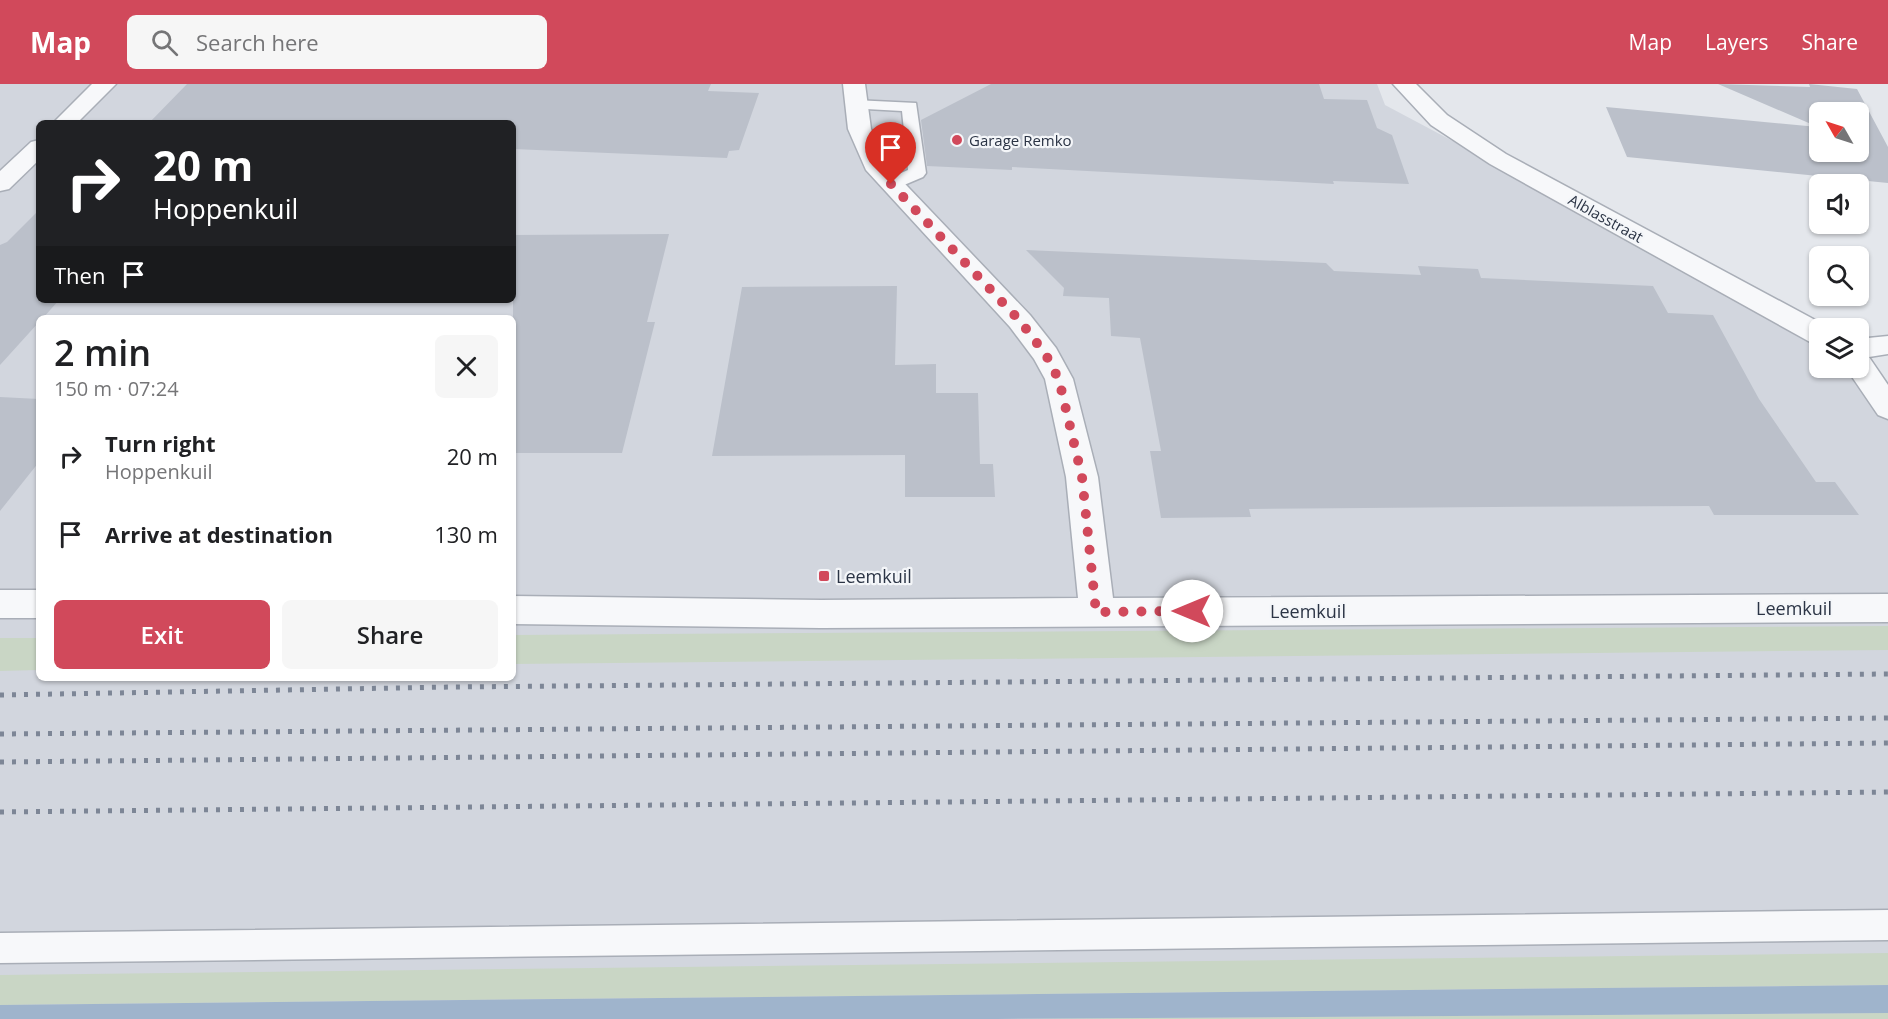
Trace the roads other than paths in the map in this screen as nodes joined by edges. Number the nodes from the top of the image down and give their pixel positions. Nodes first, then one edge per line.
1 (105, 84) edge
2 (1404, 84) edge
3 (854, 94) edge
4 (67, 120) edge
5 (36, 150) edge
6 (0, 184) edge
7 (891, 184) junction
8 (1809, 329) edge
9 (1888, 345) edge
10 (1869, 348) edge
11 (1868, 378) edge
12 (1888, 408) edge
13 (0, 604) edge
14 (36, 604) edge
15 (1888, 608) edge
16 (516, 610) edge
17 (1096, 612) junction
18 (1888, 925) edge
19 (0, 948) edge

1 - 4 street
2 - 8 street, Alblasstraat
3 - 7 street
3 - 7 lane
5 - 6 street
7 - 17 street
9 - 10 street
11 - 12 street
13 - 14 street
15 - 17 street, Leemkuil
16 - 17 street, Leemkuil
18 - 19 lane

